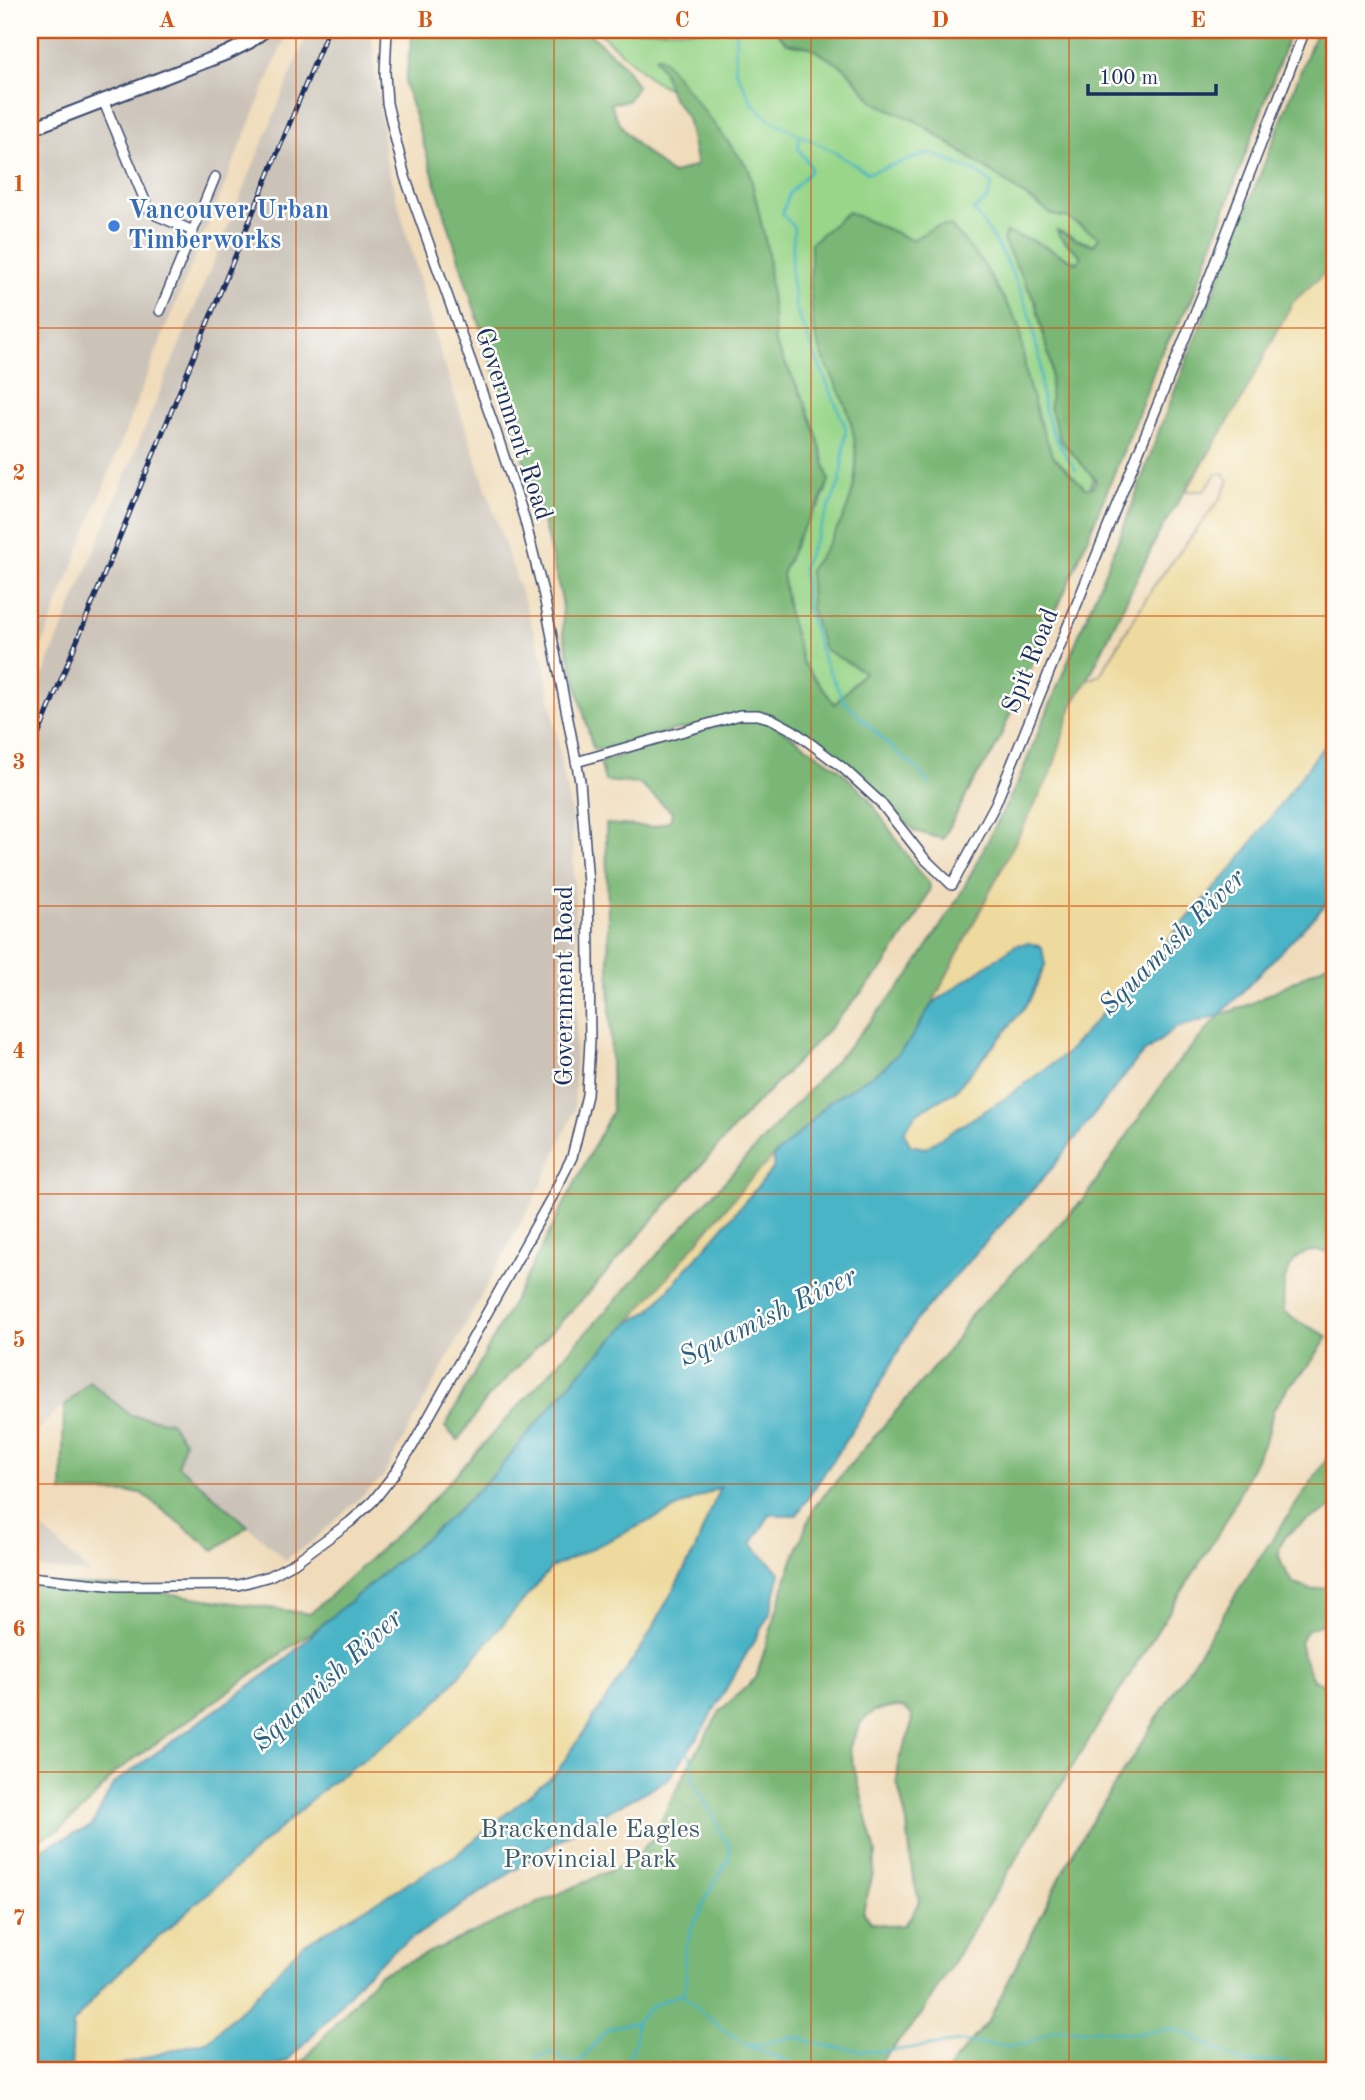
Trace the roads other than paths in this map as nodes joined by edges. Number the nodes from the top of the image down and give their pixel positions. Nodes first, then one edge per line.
1 (265, 30) edge
2 (387, 30) edge
3 (1305, 30) edge
4 (103, 100) junction
5 (30, 129) edge
6 (215, 177) dead end
7 (193, 231) junction
8 (160, 311) dead end
9 (576, 762) junction
10 (30, 1577) edge

1 - 4 street
2 - 9 street, Government Road
3 - 9 street, Spit Road
4 - 5 street
4 - 7 street
6 - 7 street
7 - 8 street
9 - 10 street, Government Road

